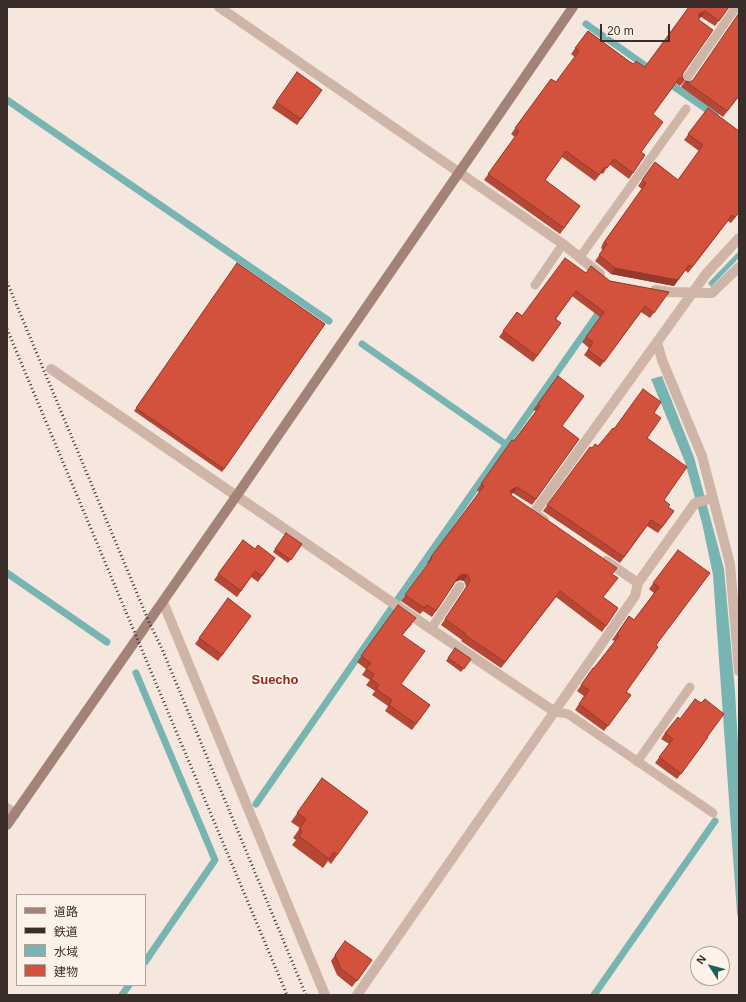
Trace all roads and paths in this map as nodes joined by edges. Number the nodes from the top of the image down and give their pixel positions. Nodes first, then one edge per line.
1 (219, 7) edge
2 (573, 7) edge
3 (736, 7) edge
4 (684, 82) edge
5 (686, 109) dead end
6 (459, 172) junction
7 (739, 238) edge
8 (563, 244) junction
9 (580, 257) junction
10 (739, 267) edge
11 (608, 280) edge
12 (535, 285) dead end
13 (646, 288) edge
14 (692, 292) junction
15 (657, 342) junction
16 (51, 369) dead end
17 (237, 495) junction
18 (713, 498) junction
19 (553, 526) edge
20 (599, 556) edge
21 (638, 582) junction
22 (460, 586) edge
23 (163, 602) junction
24 (431, 629) junction
25 (739, 671) edge
26 (690, 687) dead end
27 (555, 712) junction
28 (636, 762) junction
29 (11, 811) edge
30 (714, 813) dead end
31 (7, 825) edge
32 (325, 995) edge
33 (357, 995) edge

1 - 6 street
2 - 6 street
3 - 4 lane
5 - 9 lane
6 - 8 street
6 - 17 street
7 - 14 street
8 - 9 street
8 - 12 lane
9 - 11 street
10 - 14 street
13 - 14 street
14 - 15 street
15 - 18 street
15 - 19 street
16 - 17 street
17 - 23 street
17 - 24 street
18 - 21 street
18 - 25 street
20 - 21 street
21 - 27 street
22 - 24 lane
23 - 29 street
23 - 32 street
24 - 27 street
26 - 28 lane
27 - 28 lane
27 - 33 street
28 - 30 lane
29 - 31 street

